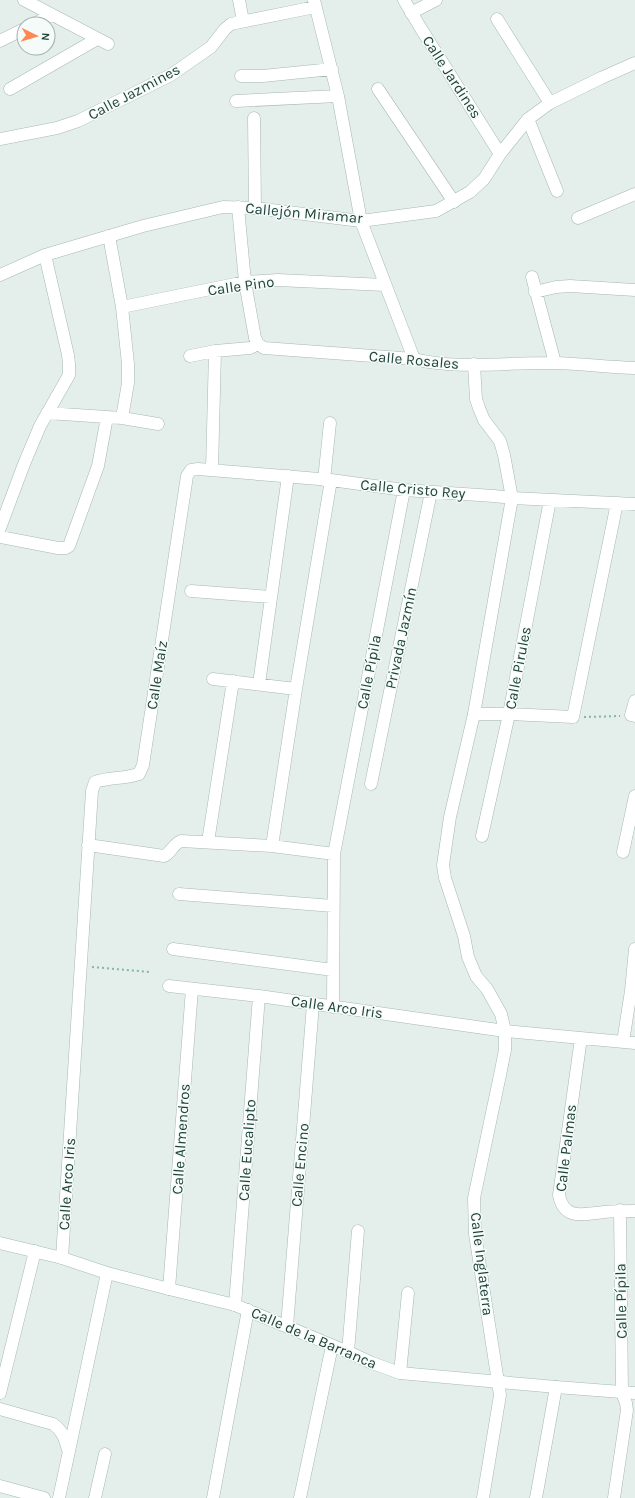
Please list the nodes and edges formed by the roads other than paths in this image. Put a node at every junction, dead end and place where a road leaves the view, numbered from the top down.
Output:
1 (24, 0) edge
2 (239, 0) edge
3 (404, 0) edge
4 (436, 0) edge
5 (314, 4) edge
6 (411, 13) junction
7 (51, 15) joint
8 (497, 18) dead end
9 (243, 21) junction
10 (16, 33) edge
11 (0, 42) edge
12 (635, 63) edge
13 (332, 69) junction
14 (241, 76) dead end
15 (10, 89) dead end
16 (378, 89) dead end
17 (338, 96) junction
18 (236, 101) dead end
19 (550, 103) junction
20 (254, 118) dead end
21 (528, 119) junction
22 (0, 139) edge
23 (500, 154) junction
24 (557, 191) dead end
25 (635, 194) edge
26 (454, 202) junction
27 (238, 207) junction
28 (255, 208) junction
29 (578, 218) dead end
30 (361, 221) junction
31 (109, 236) junction
32 (45, 255) junction
33 (0, 274) edge
34 (532, 277) dead end
35 (245, 282) junction
36 (385, 286) junction
37 (635, 290) edge
38 (535, 292) junction
39 (122, 307) junction
40 (258, 344) junction
41 (215, 351) junction
42 (190, 356) dead end
43 (414, 359) junction
44 (555, 363) junction
45 (474, 364) junction
46 (635, 368) edge
47 (47, 413) junction
48 (107, 417) junction
49 (122, 418) junction
50 (330, 423) dead end
51 (158, 424) dead end
52 (191, 470) joint
53 (212, 470) junction
54 (288, 476) junction
55 (328, 480) junction
56 (404, 490) junction
57 (431, 492) junction
58 (512, 498) junction
59 (550, 500) junction
60 (617, 503) junction
61 (635, 504) edge
62 (0, 528) edge
63 (0, 537) edge
64 (191, 591) dead end
65 (271, 597) junction
66 (213, 679) dead end
67 (233, 681) junction
68 (258, 684) junction
69 (296, 689) junction
70 (635, 700) edge
71 (474, 714) junction
72 (509, 714) junction
73 (633, 716) edge
74 (371, 784) dead end
75 (635, 796) edge
76 (482, 836) dead end
77 (208, 842) junction
78 (88, 845) junction
79 (272, 846) junction
80 (623, 852) dead end
81 (334, 854) junction
82 (179, 894) dead end
83 (333, 906) junction
84 (173, 949) dead end
85 (635, 949) edge
86 (333, 970) junction
87 (169, 986) dead end
88 (192, 989) junction
89 (259, 996) junction
90 (314, 1004) junction
91 (332, 1007) junction
92 (505, 1032) junction
93 (581, 1038) junction
94 (629, 1043) edge
95 (620, 1210) junction
96 (635, 1211) edge
97 (358, 1231) dead end
98 (0, 1243) edge
99 (34, 1251) junction
100 (62, 1258) junction
101 (108, 1273) junction
102 (169, 1290) junction
103 (408, 1293) dead end
104 (235, 1305) junction
105 (248, 1310) junction
106 (287, 1326) junction
107 (332, 1346) junction
108 (348, 1352) junction
109 (400, 1373) junction
110 (498, 1381) junction
111 (556, 1387) junction
112 (622, 1392) junction
113 (0, 1393) edge
114 (635, 1393) edge
115 (0, 1409) edge
116 (69, 1453) junction
117 (104, 1454) dead end
118 (0, 1486) edge
119 (44, 1498) edge
120 (59, 1498) edge
121 (95, 1498) edge
122 (213, 1498) edge
123 (300, 1498) edge
124 (483, 1498) edge
125 (536, 1498) edge
126 (614, 1498) edge

1 - 7 street
2 - 9 street
3 - 6 street, Calle Jardines
4 - 6 street
5 - 9 street, Calle Jazmines
5 - 13 street, Calle Jazmines
6 - 23 street, Calle Jardines
7 - 15 street
8 - 19 street
9 - 22 street, Calle Jazmines
10 - 11 street
12 - 19 street, Callejón Miramar
13 - 14 street
13 - 17 street, Calle Jazmines
16 - 26 street
17 - 18 street
17 - 30 street, Calle Jazmines
19 - 21 street, Callejón Miramar
20 - 28 street
21 - 23 street, Callejón Miramar
21 - 24 street
23 - 26 street, Callejón Miramar
25 - 29 street
26 - 30 street, Callejón Miramar
27 - 28 street, Callejón Miramar
27 - 31 street, Callejón Miramar
27 - 35 street
28 - 30 street, Callejón Miramar
30 - 36 street, Calle Jazmines
31 - 32 street, Callejón Miramar
31 - 39 street
32 - 33 street, Callejón Miramar
32 - 47 street
34 - 38 street
35 - 36 street, Calle Pino
35 - 39 street, Calle Pino
35 - 40 street
36 - 43 street, Calle Jazmines
37 - 38 street
38 - 44 street
39 - 49 street
40 - 41 street
40 - 43 street, Calle Rosales
41 - 42 street
41 - 53 street
43 - 45 street, Calle Rosales
44 - 45 street, Calle Rosales
44 - 46 street, Calle Rosales
45 - 58 street
47 - 48 street
47 - 62 street
48 - 49 street
48 - 63 street
49 - 51 street
50 - 55 street
52 - 53 street, Calle Cristo Rey
52 - 78 street, Calle Maíz
53 - 54 street, Calle Cristo Rey
54 - 55 street, Calle Cristo Rey
54 - 65 street
55 - 56 street, Calle Cristo Rey
55 - 69 street
56 - 57 street, Calle Cristo Rey
56 - 81 street, Calle Pípila
57 - 58 street, Calle Cristo Rey
57 - 74 street, Privada Jazmín
58 - 59 street, Calle Cristo Rey
58 - 71 street
59 - 60 street, Calle Cristo Rey
59 - 72 street, Calle Pirules
60 - 61 street, Calle Cristo Rey
60 - 72 street
64 - 65 street
65 - 68 street
66 - 67 street
67 - 68 street
67 - 77 street
68 - 69 street
69 - 79 street
70 - 73 street
71 - 72 street
71 - 92 street, Calle Inglaterra
72 - 76 street, Calle Pirules
75 - 80 street
77 - 78 street
77 - 79 street
78 - 100 street, Calle Arco Iris
79 - 81 street
81 - 83 street, Calle Pípila
82 - 83 street
83 - 86 street, Calle Pípila
84 - 86 street
85 - 94 street
86 - 91 street, Calle Pípila
87 - 88 street, Calle Arco Iris
88 - 89 street, Calle Arco Iris
88 - 102 street, Calle Almendros
89 - 90 street, Calle Arco Iris
89 - 104 street, Calle Eucalipto
90 - 91 street, Calle Arco Iris
90 - 106 street, Calle Encino
91 - 92 street, Calle Arco Iris
92 - 93 street, Calle Arco Iris
92 - 110 street, Calle Inglaterra
93 - 94 street, Calle Arco Iris
93 - 95 street, Calle Palmas
95 - 96 street, Calle Palmas
95 - 112 street, Calle Pípila
97 - 108 street
98 - 99 street, Calle de la Barranca
99 - 100 street, Calle de la Barranca
99 - 113 street
100 - 101 street, Calle de la Barranca
101 - 102 street, Calle de la Barranca
101 - 116 street
102 - 104 street, Calle de la Barranca
103 - 109 street
104 - 105 street, Calle de la Barranca
105 - 106 street, Calle de la Barranca
105 - 122 street
106 - 107 street, Calle de la Barranca
107 - 108 street, Calle de la Barranca
107 - 123 street
108 - 109 street, Calle de la Barranca
109 - 110 street, Calle de la Barranca
110 - 111 street, Calle de la Barranca
110 - 124 street, Calle Inglaterra
111 - 112 street, Calle de la Barranca
111 - 125 street
112 - 114 street, Calle de la Barranca
112 - 126 street, Calle Pípila
115 - 116 street
116 - 120 street
117 - 121 street
118 - 119 street

